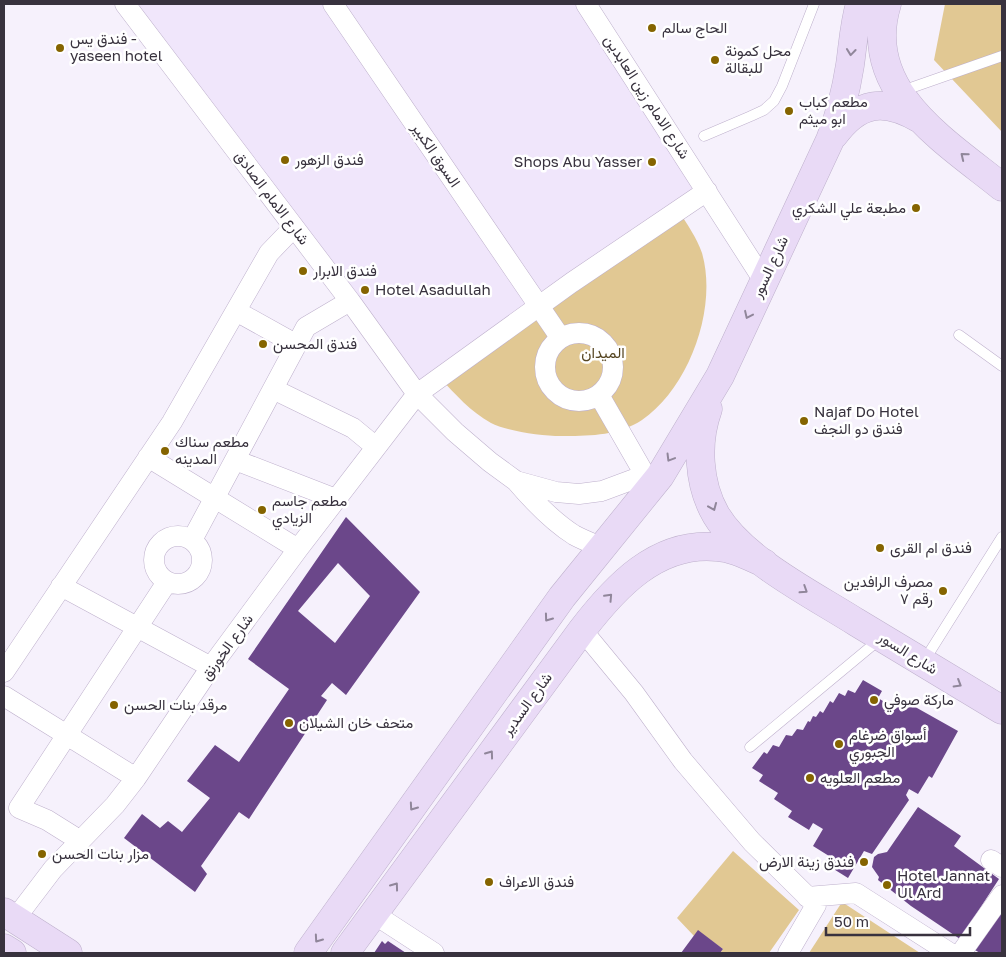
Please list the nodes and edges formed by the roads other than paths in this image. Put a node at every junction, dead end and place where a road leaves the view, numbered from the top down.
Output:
1 (125, 4) edge
2 (333, 4) edge
3 (586, 4) edge
4 (814, 4) edge
5 (860, 4) edge
6 (885, 13) edge
7 (1002, 56) edge
8 (898, 93) junction
9 (923, 121) junction
10 (704, 136) dead end
11 (830, 140) junction
12 (1002, 187) edge
13 (707, 190) junction
14 (294, 227) junction
15 (764, 281) junction
16 (350, 301) junction
17 (539, 306) junction
18 (236, 311) junction
19 (959, 335) dead end
20 (560, 338) junction
21 (296, 345) junction
22 (1002, 366) edge
23 (720, 376) junction
24 (273, 389) junction
25 (417, 394) junction
26 (599, 395) junction
27 (376, 447) junction
28 (148, 457) junction
29 (235, 460) junction
30 (516, 481) junction
31 (215, 498) junction
32 (336, 499) junction
33 (1002, 537) edge
34 (192, 540) junction
35 (603, 548) junction
36 (298, 549) junction
37 (764, 563) junction
38 (167, 582) junction
39 (61, 586) junction
40 (136, 628) junction
41 (582, 630) junction
42 (882, 637) junction
43 (923, 663) junction
44 (212, 667) junction
45 (4, 672) edge
46 (4, 696) edge
47 (1002, 710) edge
48 (67, 735) junction
49 (750, 746) dead end
50 (136, 778) junction
51 (433, 779) junction
52 (459, 797) junction
53 (79, 840) junction
54 (1002, 895) edge
55 (807, 897) junction
56 (374, 914) junction
57 (10, 916) edge
58 (4, 948) edge
59 (12, 953) edge
60 (68, 953) edge
61 (308, 953) edge
62 (345, 953) edge
63 (434, 953) edge
64 (788, 953) edge
65 (950, 953) edge
66 (961, 953) edge

1 - 14 street, شارع الامام الصادق
2 - 17 street, السوق الكبير
3 - 13 street, شارع الامام زين العابدين
4 - 10 lane
5 -> 11 main road, شارع السور
6 - 8 main road
7 - 8 lane
8 - 9 main road
9 - 11 main road
12 -> 9 main road
11 - 15 main road, شارع السور
13 - 15 street, شارع الامام زين العابدين
13 - 17 street, شارع الخورنق
14 - 16 street, شارع الامام الصادق
14 - 18 street
15 -> 23 main road, شارع السور
16 - 21 street
16 - 25 street, شارع الامام الصادق
17 - 20 street, السوق الكبير
17 - 25 street, شارع الخورنق
18 - 21 street
18 - 28 street
19 - 22 lane
20 - 26 street
20 - 26 street
21 - 24 street
23 -> 35 main road, شارع السور
23 -> 37 main road
24 - 27 street
24 - 29 street
25 - 27 street, شارع الخورنق
25 - 30 street, شارع الامام الصادق
26 - 30 street
27 - 32 street, شارع الخورنق
28 - 31 street
28 - 39 street
29 - 31 street
29 - 32 street
30 - 35 street
31 - 34 street
31 - 36 street
32 - 36 street, شارع الخورنق
33 - 43 lane
34 - 38 street
34 - 38 street
35 -> 51 main road
36 - 44 street, شارع الخورنق
41 -> 37 main road, شارع السدير
37 -> 42 main road, شارع السور
38 - 40 street
39 - 40 street
39 - 45 street
40 - 44 street
40 - 48 street
52 -> 41 main road, شارع السدير
41 - 55 street
42 - 43 main road, شارع السور
42 - 49 lane
43 -> 47 main road, شارع السور
44 - 50 street, شارع الخورنق
46 - 48 street
48 - 50 street
48 - 53 street
50 - 53 street, شارع الخورنق
51 - 52 main road
51 -> 61 main road
56 -> 52 main road, شارع السدير
53 - 57 street, شارع الخورنق
54 - 66 street
55 - 64 street
55 - 65 street
56 - 62 main road, شارع السدير
56 - 63 street
57 - 60 main road
58 - 59 main road

